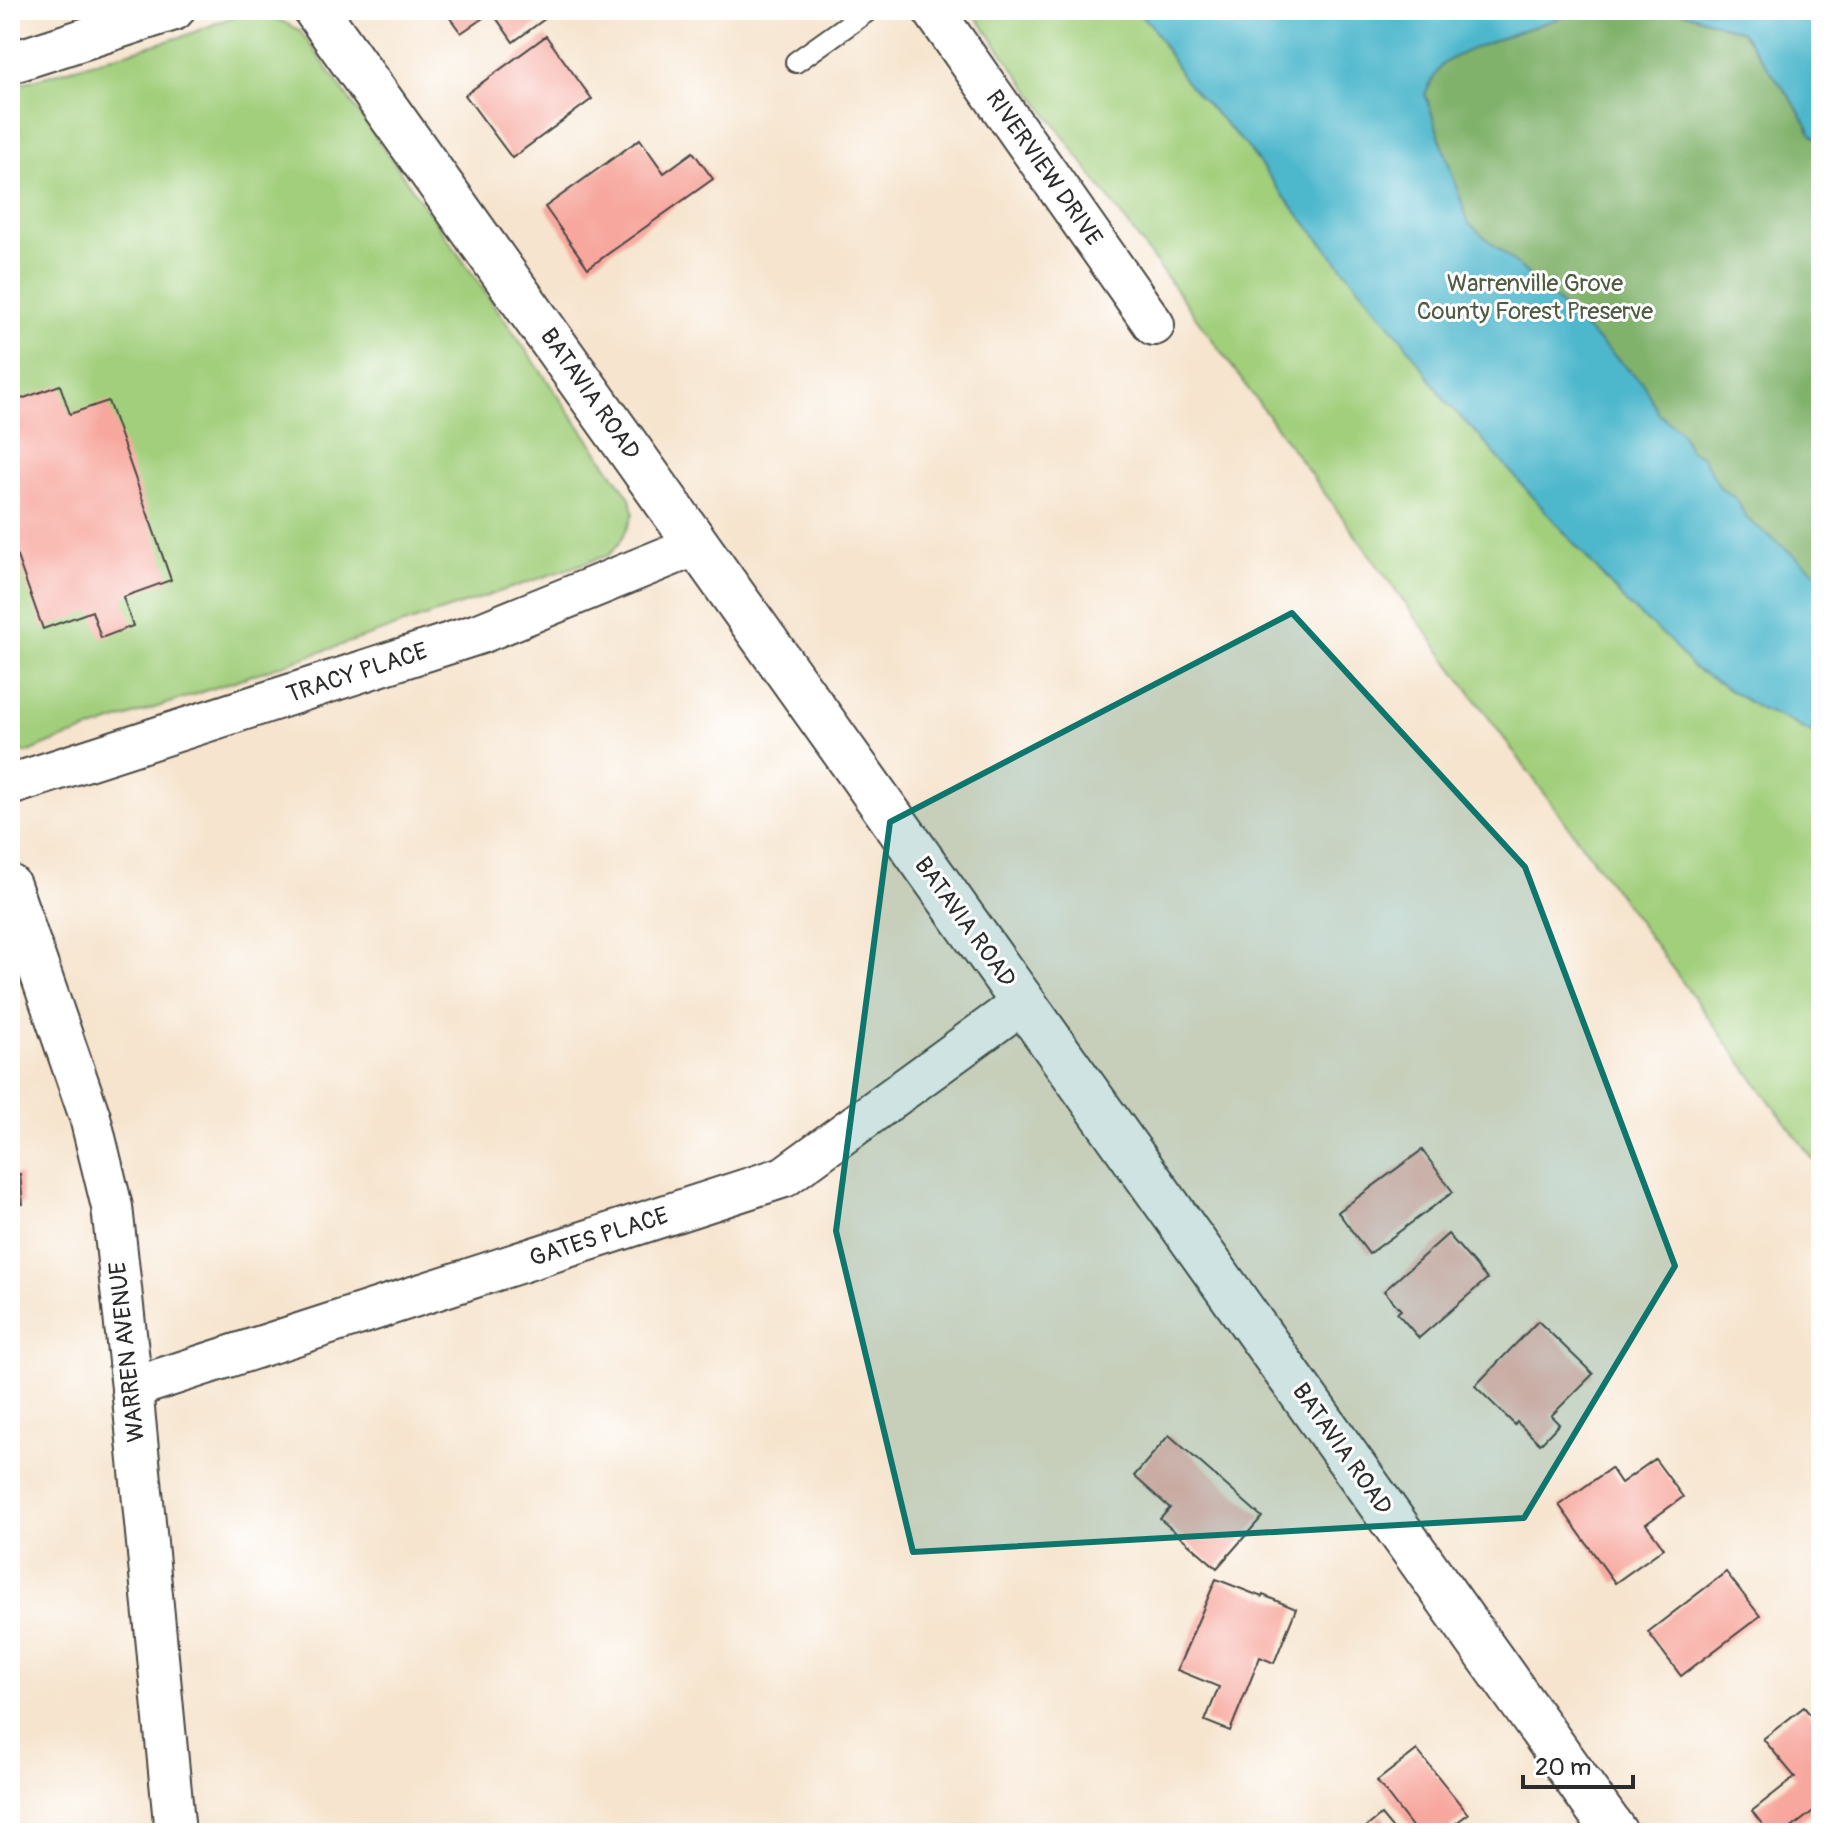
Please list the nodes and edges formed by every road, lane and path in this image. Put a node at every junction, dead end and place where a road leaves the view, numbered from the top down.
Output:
1 (174, 10) edge
2 (316, 10) edge
3 (869, 10) edge
4 (933, 10) edge
5 (796, 62) dead end
6 (10, 63) edge
7 (1154, 325) dead end
8 (697, 545) junction
9 (10, 785) edge
10 (10, 885) edge
11 (1024, 1002) junction
12 (132, 1388) junction
13 (175, 1833) edge
14 (1615, 1833) edge

1 - 6 street
2 - 8 main road, BATAVIA ROAD
3 - 5 lane
4 - 7 street, RIVERVIEW DRIVE
8 - 9 street, TRACY PLACE
8 - 11 main road, BATAVIA ROAD
10 - 12 street, WARREN AVENUE
11 - 12 street, GATES PLACE
11 - 14 main road, BATAVIA ROAD
12 - 13 street, WARREN AVENUE

